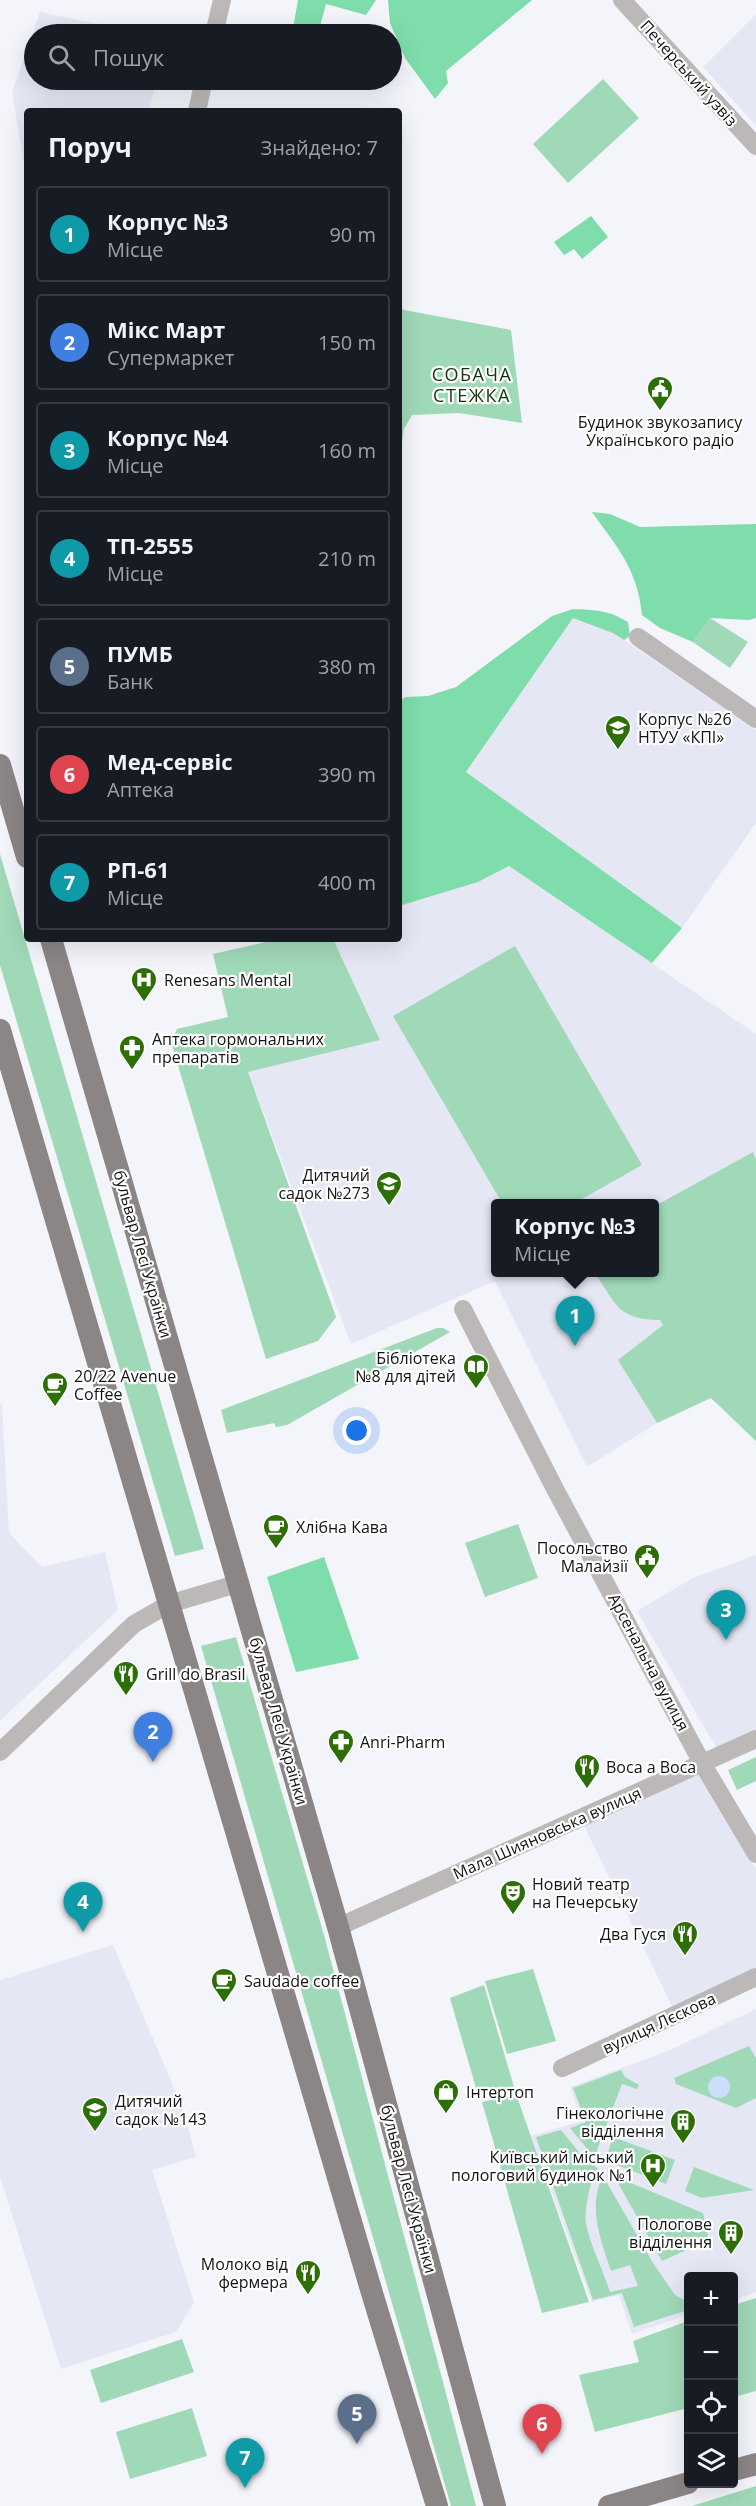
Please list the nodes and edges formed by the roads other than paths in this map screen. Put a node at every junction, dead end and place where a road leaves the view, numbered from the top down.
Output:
1 (222, 0) edge
2 (622, 0) edge
3 (216, 24) edge
4 (201, 90) edge
5 (197, 108) edge
6 (756, 146) edge
7 (638, 636) dead end
8 (756, 719) edge
9 (0, 765) edge
10 (24, 847) edge
11 (52, 942) edge
12 (0, 1029) edge
13 (463, 1309) dead end
14 (240, 1583) junction
15 (169, 1604) junction
16 (756, 1739) edge
17 (0, 1752) edge
18 (702, 1762) junction
19 (756, 1854) edge
20 (338, 1927) junction
21 (756, 1977) edge
22 (562, 2068) dead end
23 (756, 2464) edge
24 (738, 2469) edge
25 (684, 2484) edge
26 (437, 2506) edge
27 (495, 2506) edge
28 (609, 2506) edge

1 - 3 street
2 - 6 street, Печерський узвіз
4 - 5 street
7 - 8 street
9 - 10 main road
11 - 14 main road, бульвар Лесі Українки
12 - 15 main road
13 - 18 street, Арсенальна вулиця
14 - 15 street
14 - 20 main road, бульвар Лесі Українки
15 - 17 street
15 - 26 main road
16 - 18 street, Мала Шияновська вулиця
18 - 19 street, Арсенальна вулиця
18 - 20 street, Мала Шияновська вулиця
20 - 27 main road, бульвар Лесі Українки
21 - 22 street, вулиця Лєскова
23 - 24 main road
25 - 28 main road

